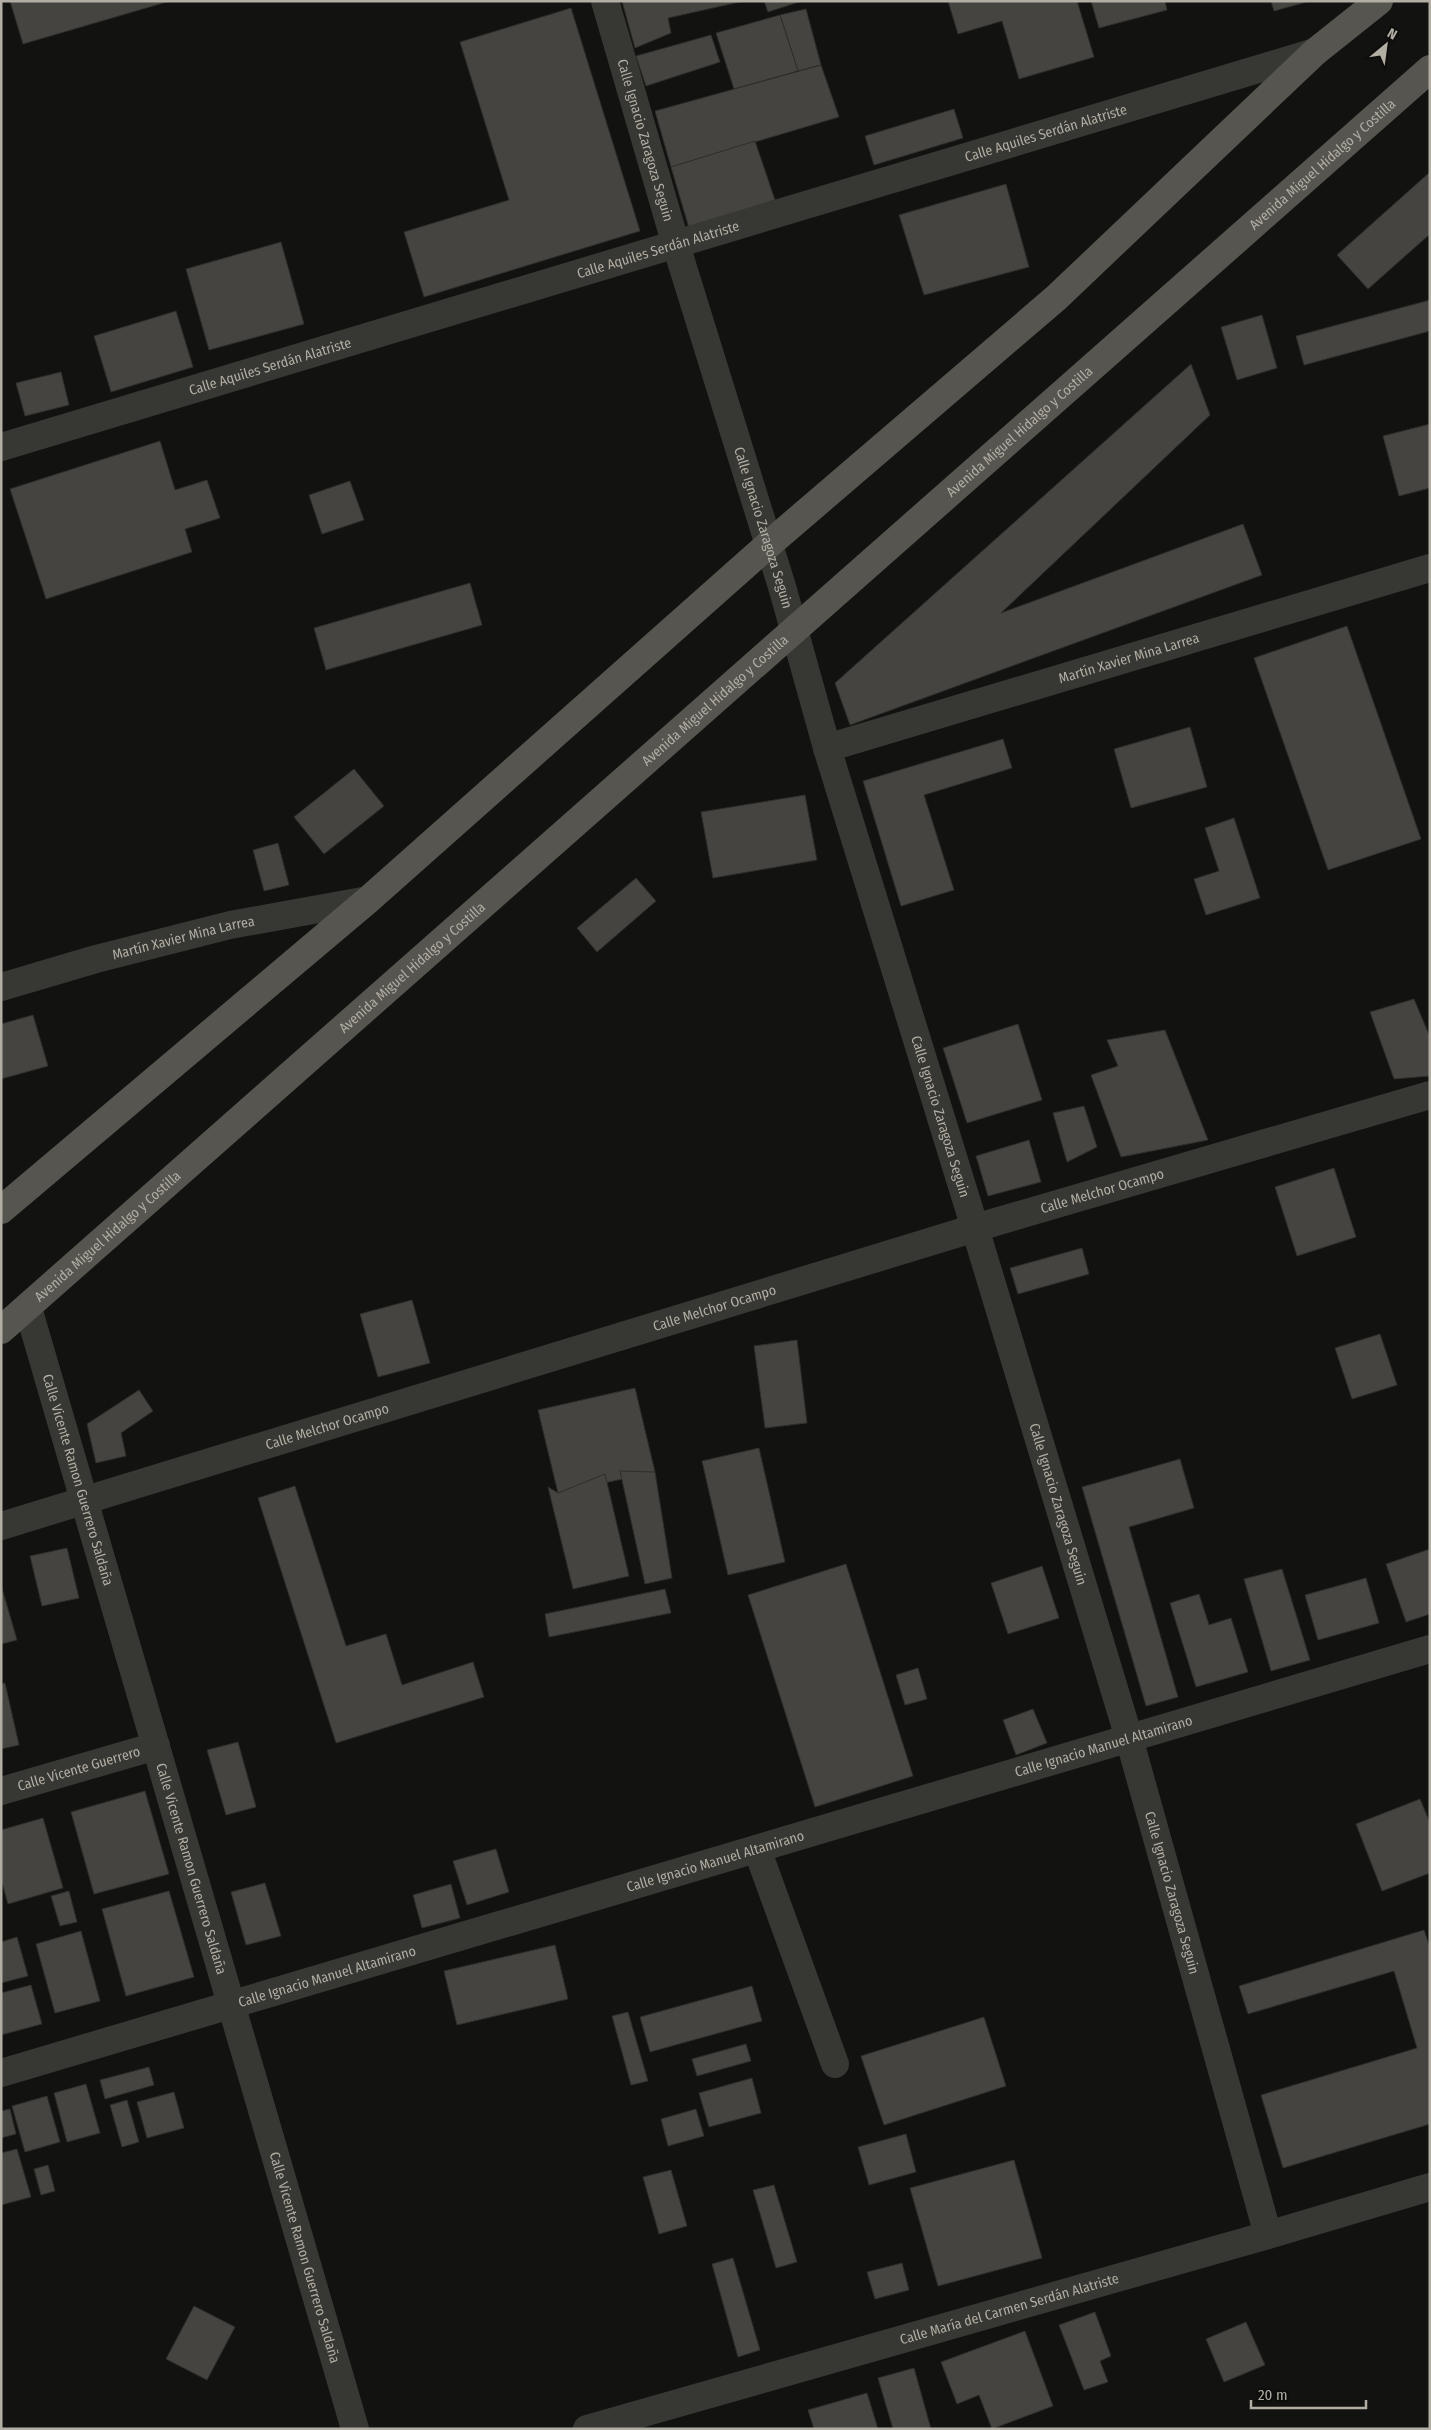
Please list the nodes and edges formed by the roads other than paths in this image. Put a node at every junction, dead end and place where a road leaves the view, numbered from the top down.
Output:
1 (605, 1) edge
2 (1379, 1) edge
3 (1315, 52) junction
4 (1430, 69) edge
5 (676, 245) junction
6 (1, 447) edge
7 (768, 545) junction
8 (1430, 568) edge
9 (793, 630) junction
10 (827, 748) junction
11 (368, 900) junction
12 (1, 987) edge
13 (1430, 1095) edge
14 (1, 1210) edge
15 (975, 1228) junction
16 (28, 1308) junction
17 (1, 1330) edge
18 (85, 1499) junction
19 (1, 1526) edge
20 (1430, 1649) edge
21 (1128, 1738) junction
22 (156, 1746) junction
23 (1, 1791) edge
24 (757, 1848) junction
25 (231, 2004) junction
26 (835, 2064) dead end
27 (1, 2073) edge
28 (1430, 2187) edge
29 (1268, 2235) junction
30 (356, 2429) edge
31 (587, 2429) edge

1 - 5 street, Calle Ignacio Zaragoza Seguin
2 - 3 main road
3 - 5 street, Calle Aquiles Serdán Alatriste
3 - 7 main road
4 - 9 main road, Avenida Miguel Hidalgo y Costilla
5 - 6 street, Calle Aquiles Serdán Alatriste
5 - 7 street, Calle Ignacio Zaragoza Seguin
7 - 9 street, Calle Ignacio Zaragoza Seguin
7 - 11 main road
8 - 10 street, Martín Xavier Mina Larrea
9 - 10 street, Calle Ignacio Zaragoza Seguin
9 - 16 main road, Avenida Miguel Hidalgo y Costilla
10 - 15 street, Calle Ignacio Zaragoza Seguin
11 - 12 street, Martín Xavier Mina Larrea
11 - 14 main road
13 - 15 street, Calle Melchor Ocampo
15 - 18 street, Calle Melchor Ocampo
15 - 21 street, Calle Ignacio Zaragoza Seguin
16 - 17 main road, Avenida Miguel Hidalgo y Costilla
16 - 18 street, Calle Vicente Ramon Guerrero Saldaña
18 - 19 street, Calle Melchor Ocampo
18 - 22 street, Calle Vicente Ramon Guerrero Saldaña
20 - 21 street, Calle Ignacio Manuel Altamirano
21 - 24 street, Calle Ignacio Manuel Altamirano
21 - 29 street, Calle Ignacio Zaragoza Seguin
22 - 23 street, Calle Vicente Guerrero
22 - 25 street, Calle Vicente Ramon Guerrero Saldaña
24 - 25 street, Calle Ignacio Manuel Altamirano
24 - 26 street
25 - 27 street, Calle Ignacio Manuel Altamirano
25 - 30 street, Calle Vicente Ramon Guerrero Saldaña
28 - 29 street, Calle María del Carmen Serdán Alatriste
29 - 31 street, Calle María del Carmen Serdán Alatriste

